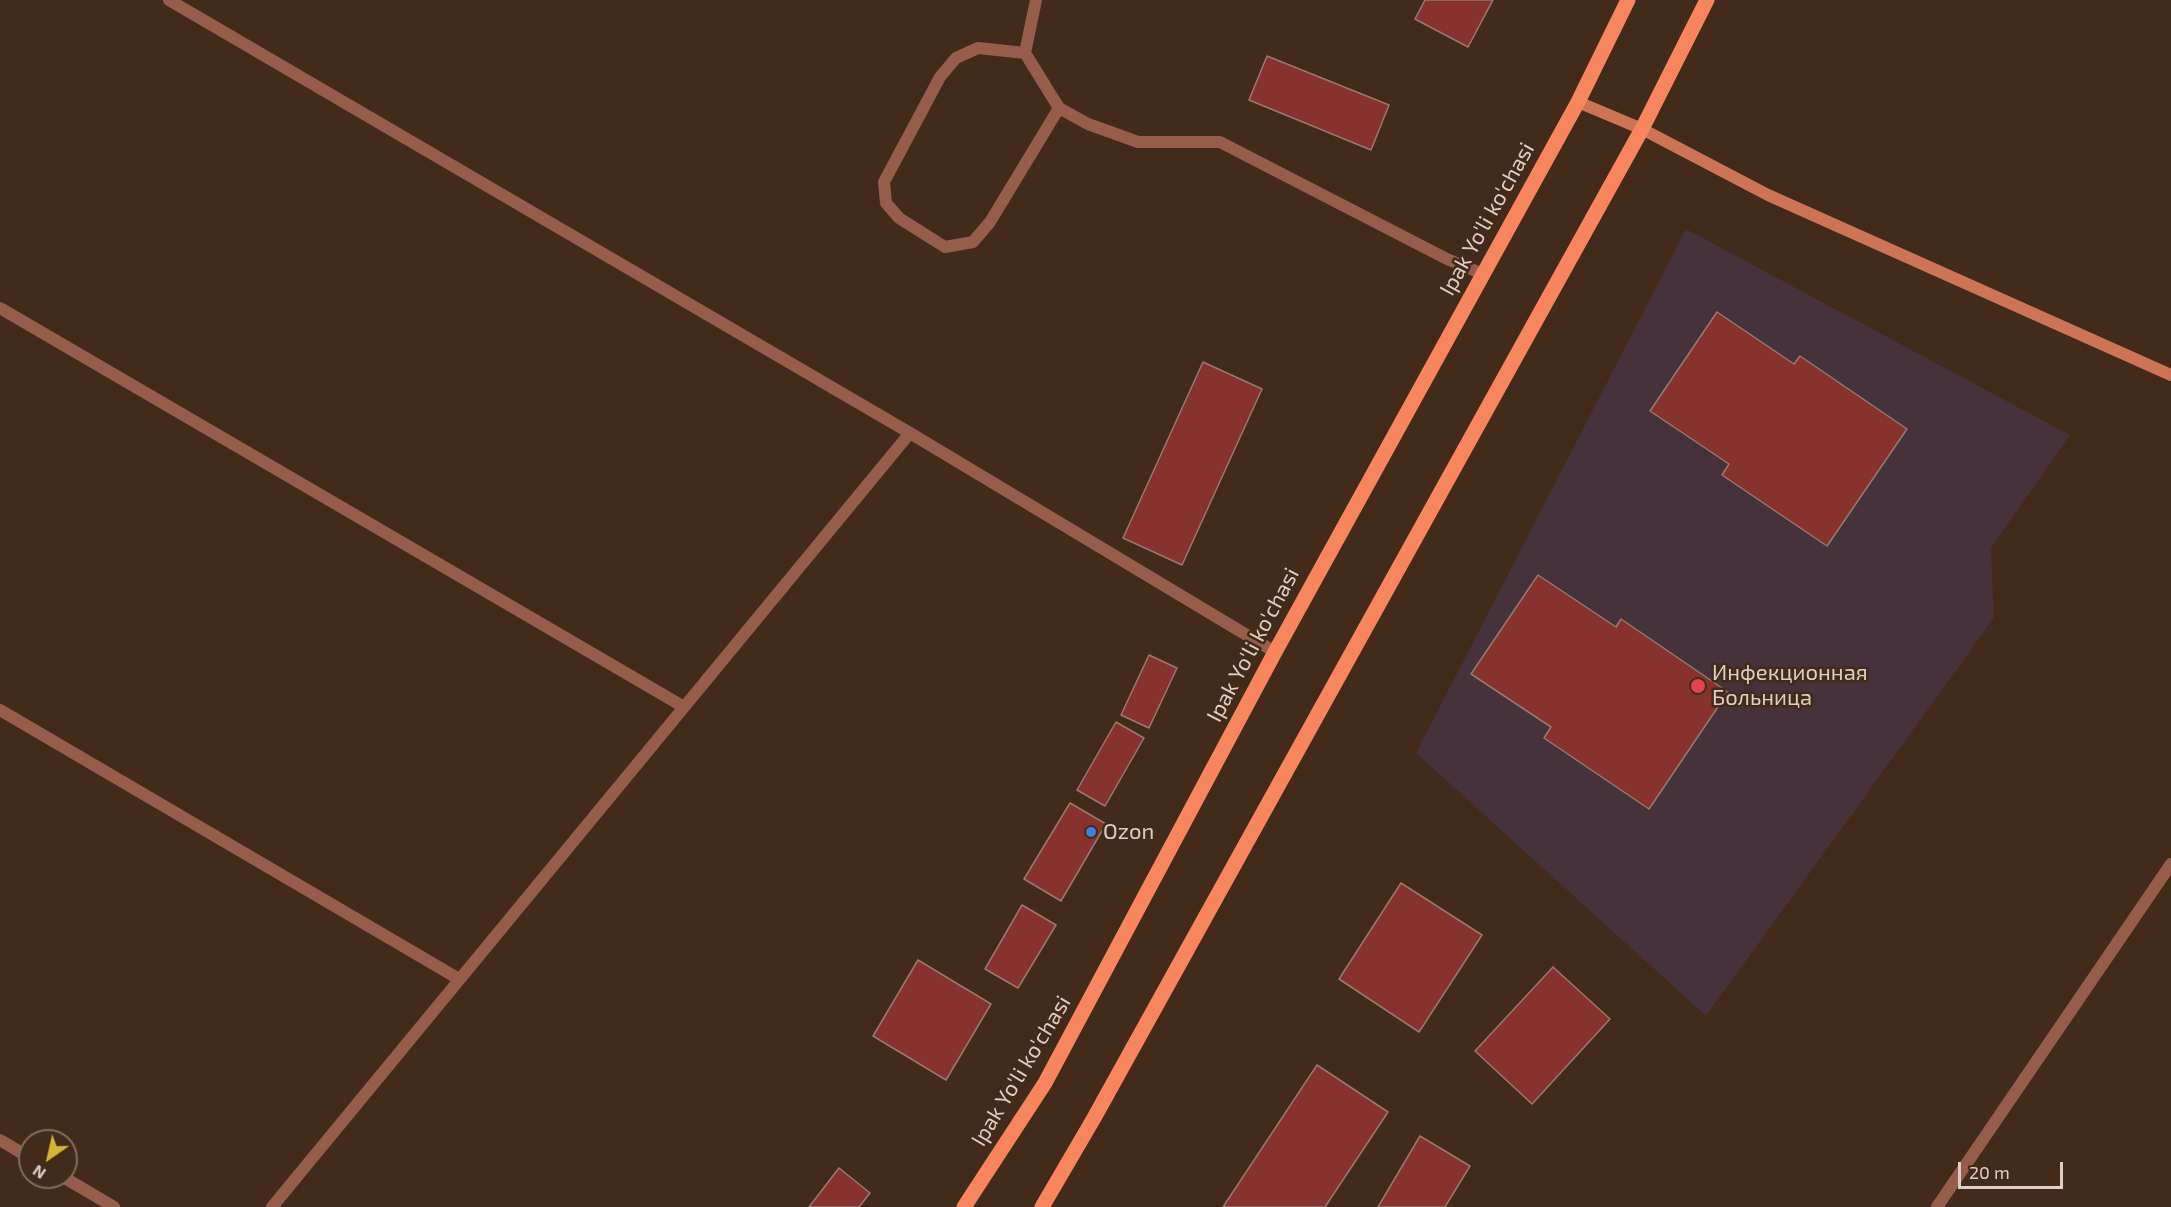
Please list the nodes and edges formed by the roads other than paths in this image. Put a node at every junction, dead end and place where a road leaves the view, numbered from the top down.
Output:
1 (170, 0) edge
2 (1036, 0) edge
3 (1628, 0) edge
4 (1707, 0) edge
5 (1025, 53) junction
6 (1578, 102) junction
7 (1059, 108) junction
8 (1642, 129) junction
9 (1483, 274) junction
10 (0, 308) edge
11 (2171, 375) edge
12 (910, 433) junction
13 (1275, 652) junction
14 (684, 707) junction
15 (0, 710) edge
16 (2171, 864) edge
17 (459, 979) junction
18 (0, 1140) edge
19 (18, 1151) edge
20 (78, 1186) edge
21 (114, 1207) edge
22 (272, 1207) edge
23 (964, 1207) edge
24 (1042, 1207) edge
25 (1936, 1207) edge

1 - 12 street
2 - 5 street
3 - 6 main road
4 - 8 main road
5 - 7 street
5 - 7 street
6 - 8 main road
6 - 9 main road, Ipak Yo'li ko'chasi
7 - 9 street
8 - 11 main road
8 - 24 main road
9 - 13 main road, Ipak Yo'li ko'chasi
10 - 14 street
12 - 13 street
12 - 14 street
13 - 23 main road, Ipak Yo'li ko'chasi
14 - 17 street
15 - 17 street
16 - 25 street
17 - 22 street
18 - 19 street
20 - 21 street

